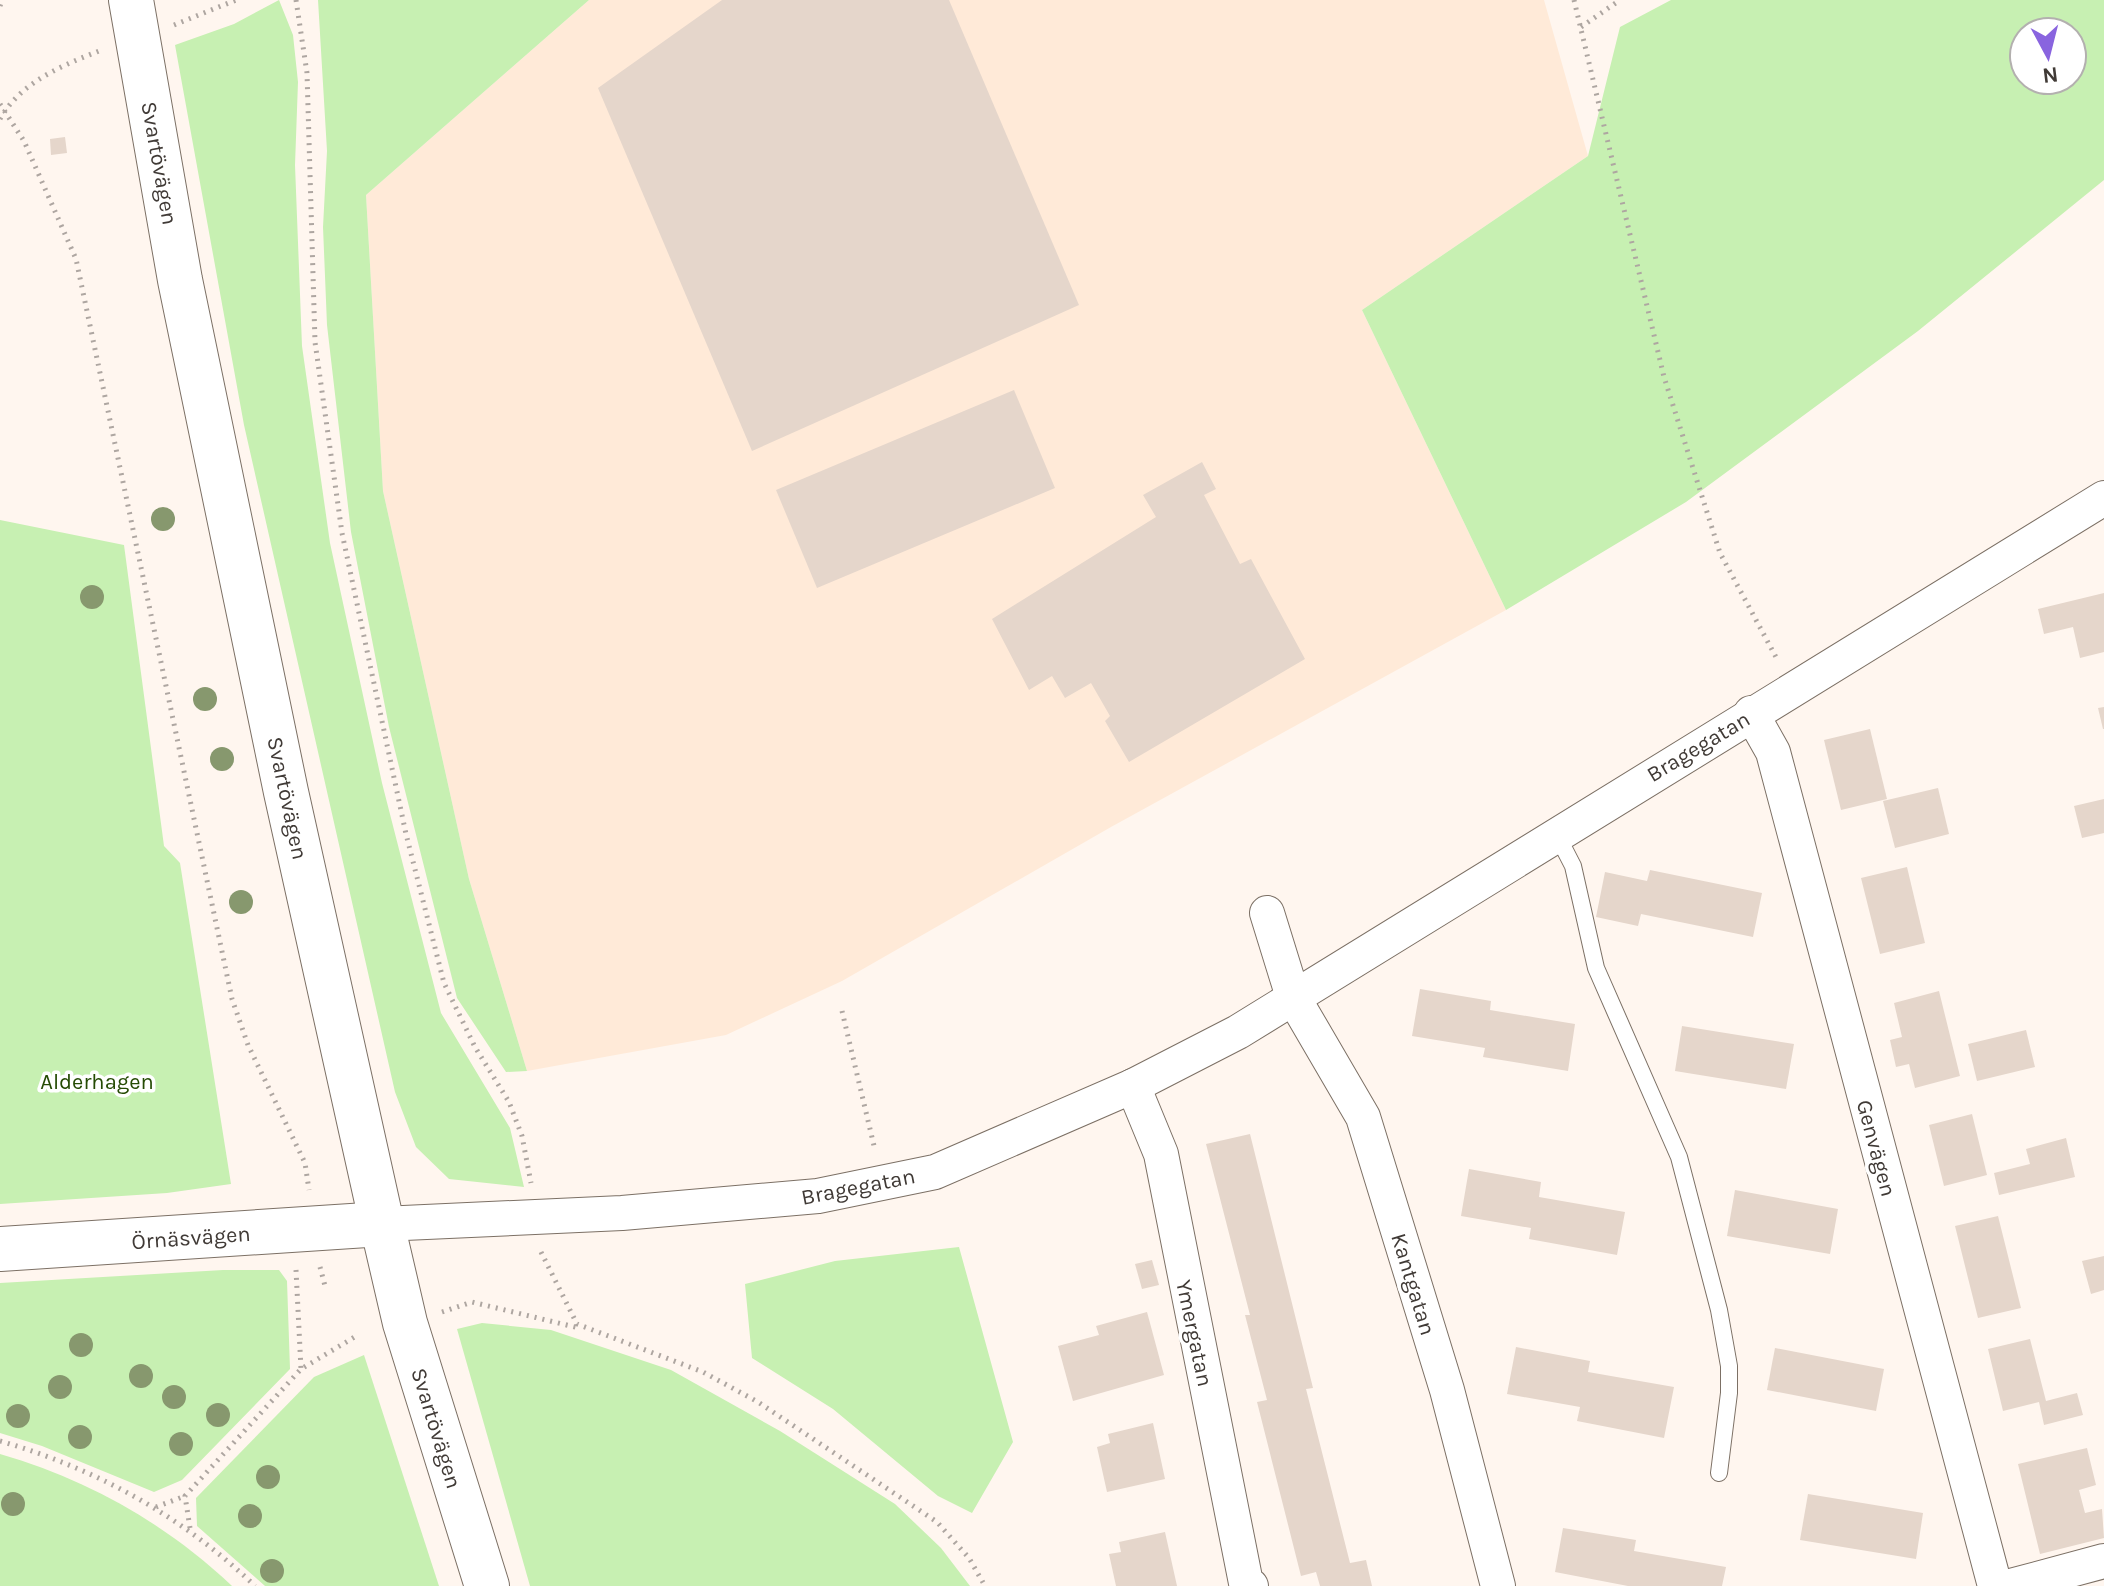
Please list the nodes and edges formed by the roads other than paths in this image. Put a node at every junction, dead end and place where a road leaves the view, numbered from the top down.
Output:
1 (131, 0) edge
2 (2104, 498) edge
3 (1751, 713) junction
4 (1556, 833) junction
5 (1267, 913) dead end
6 (1293, 997) junction
7 (1133, 1086) junction
8 (382, 1224) junction
9 (0, 1249) edge
10 (1719, 1473) dead end
11 (2104, 1561) edge
12 (1247, 1585) edge
13 (487, 1586) edge
14 (1498, 1586) edge
15 (1995, 1586) edge
16 (2011, 1586) edge

1 - 8 main road, Svartövägen
2 - 3 street, Bragegatan
3 - 4 street, Bragegatan
3 - 15 street, Genvägen
4 - 6 street, Bragegatan
4 - 10 lane
5 - 6 street
6 - 7 street, Bragegatan
6 - 14 street, Kantgatan
7 - 8 street, Bragegatan
7 - 12 street, Ymergatan
8 - 9 main road, Örnäsvägen
8 - 13 main road, Svartövägen
11 - 16 street

